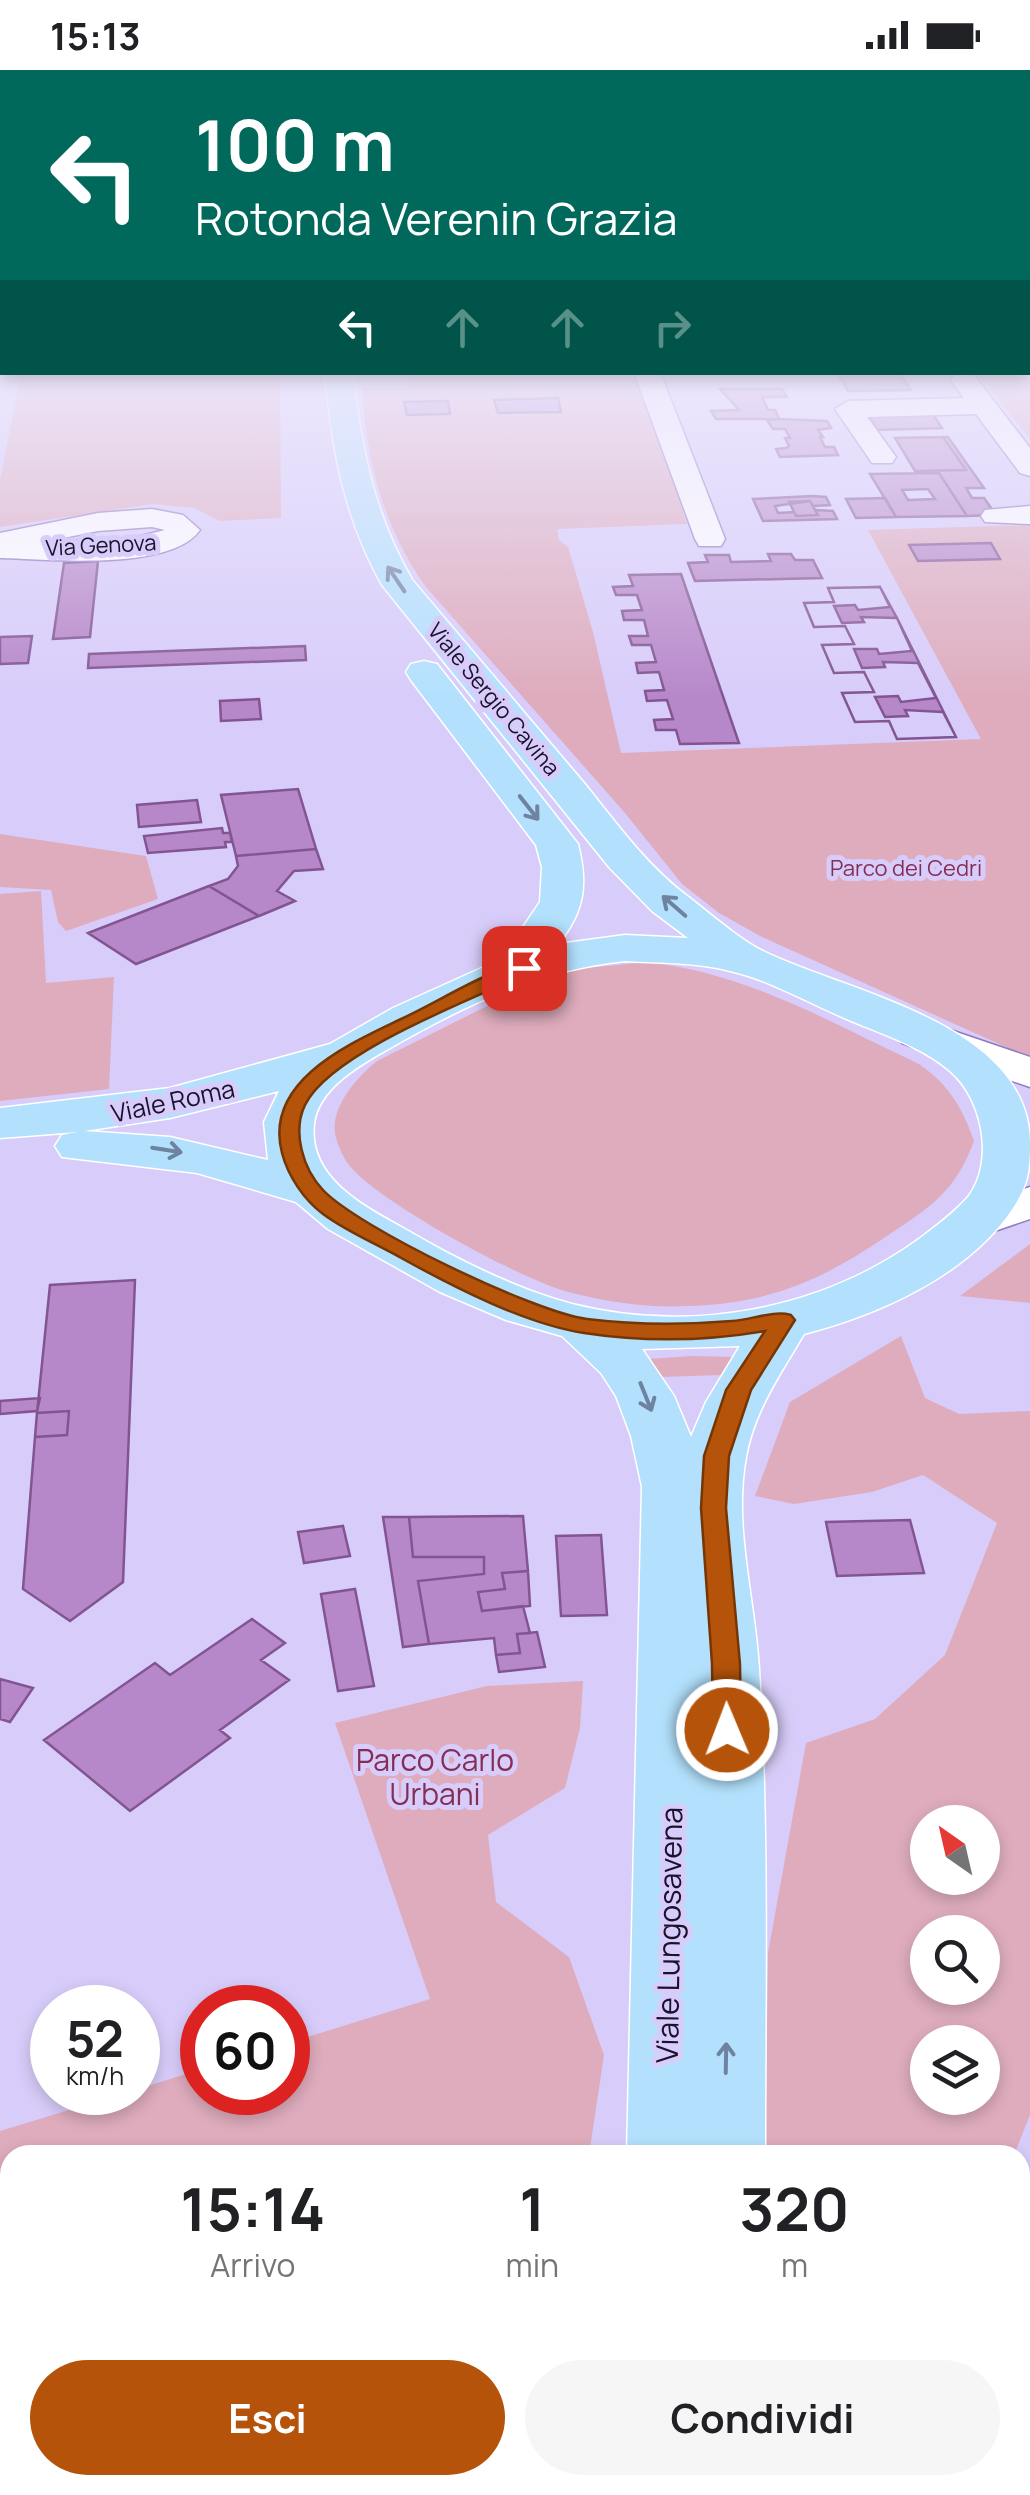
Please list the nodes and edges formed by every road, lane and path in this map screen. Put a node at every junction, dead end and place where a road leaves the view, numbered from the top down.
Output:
1 (351, 469) edge
2 (683, 469) edge
3 (1030, 514) edge
4 (996, 516) dead end
5 (710, 540) dead end
6 (411, 654) dead end
7 (752, 963) junction
8 (502, 975) junction
9 (915, 1032) junction
10 (342, 1055) junction
11 (1030, 1073) edge
12 (0, 1123) edge
13 (0, 1149) edge
14 (311, 1190) junction
15 (1005, 1212) edge
16 (783, 1320) junction
17 (583, 1326) junction
18 (668, 2145) edge
19 (724, 2145) edge

7 -> 1 main road, Viale Sergio Cavina
2 - 5 street
3 - 4 street
6 -> 8 main road, Viale Sergio Cavina
7 - 8 main road
7 - 9 main road
8 - 10 main road
9 - 11 street
9 - 15 main road
10 - 12 main road, Viale Roma
10 - 14 main road
13 -> 14 main road, Viale Roma
14 - 17 main road
15 - 16 main road
16 - 17 main road
19 -> 16 main road
17 -> 18 main road, Viale Lungosavena

